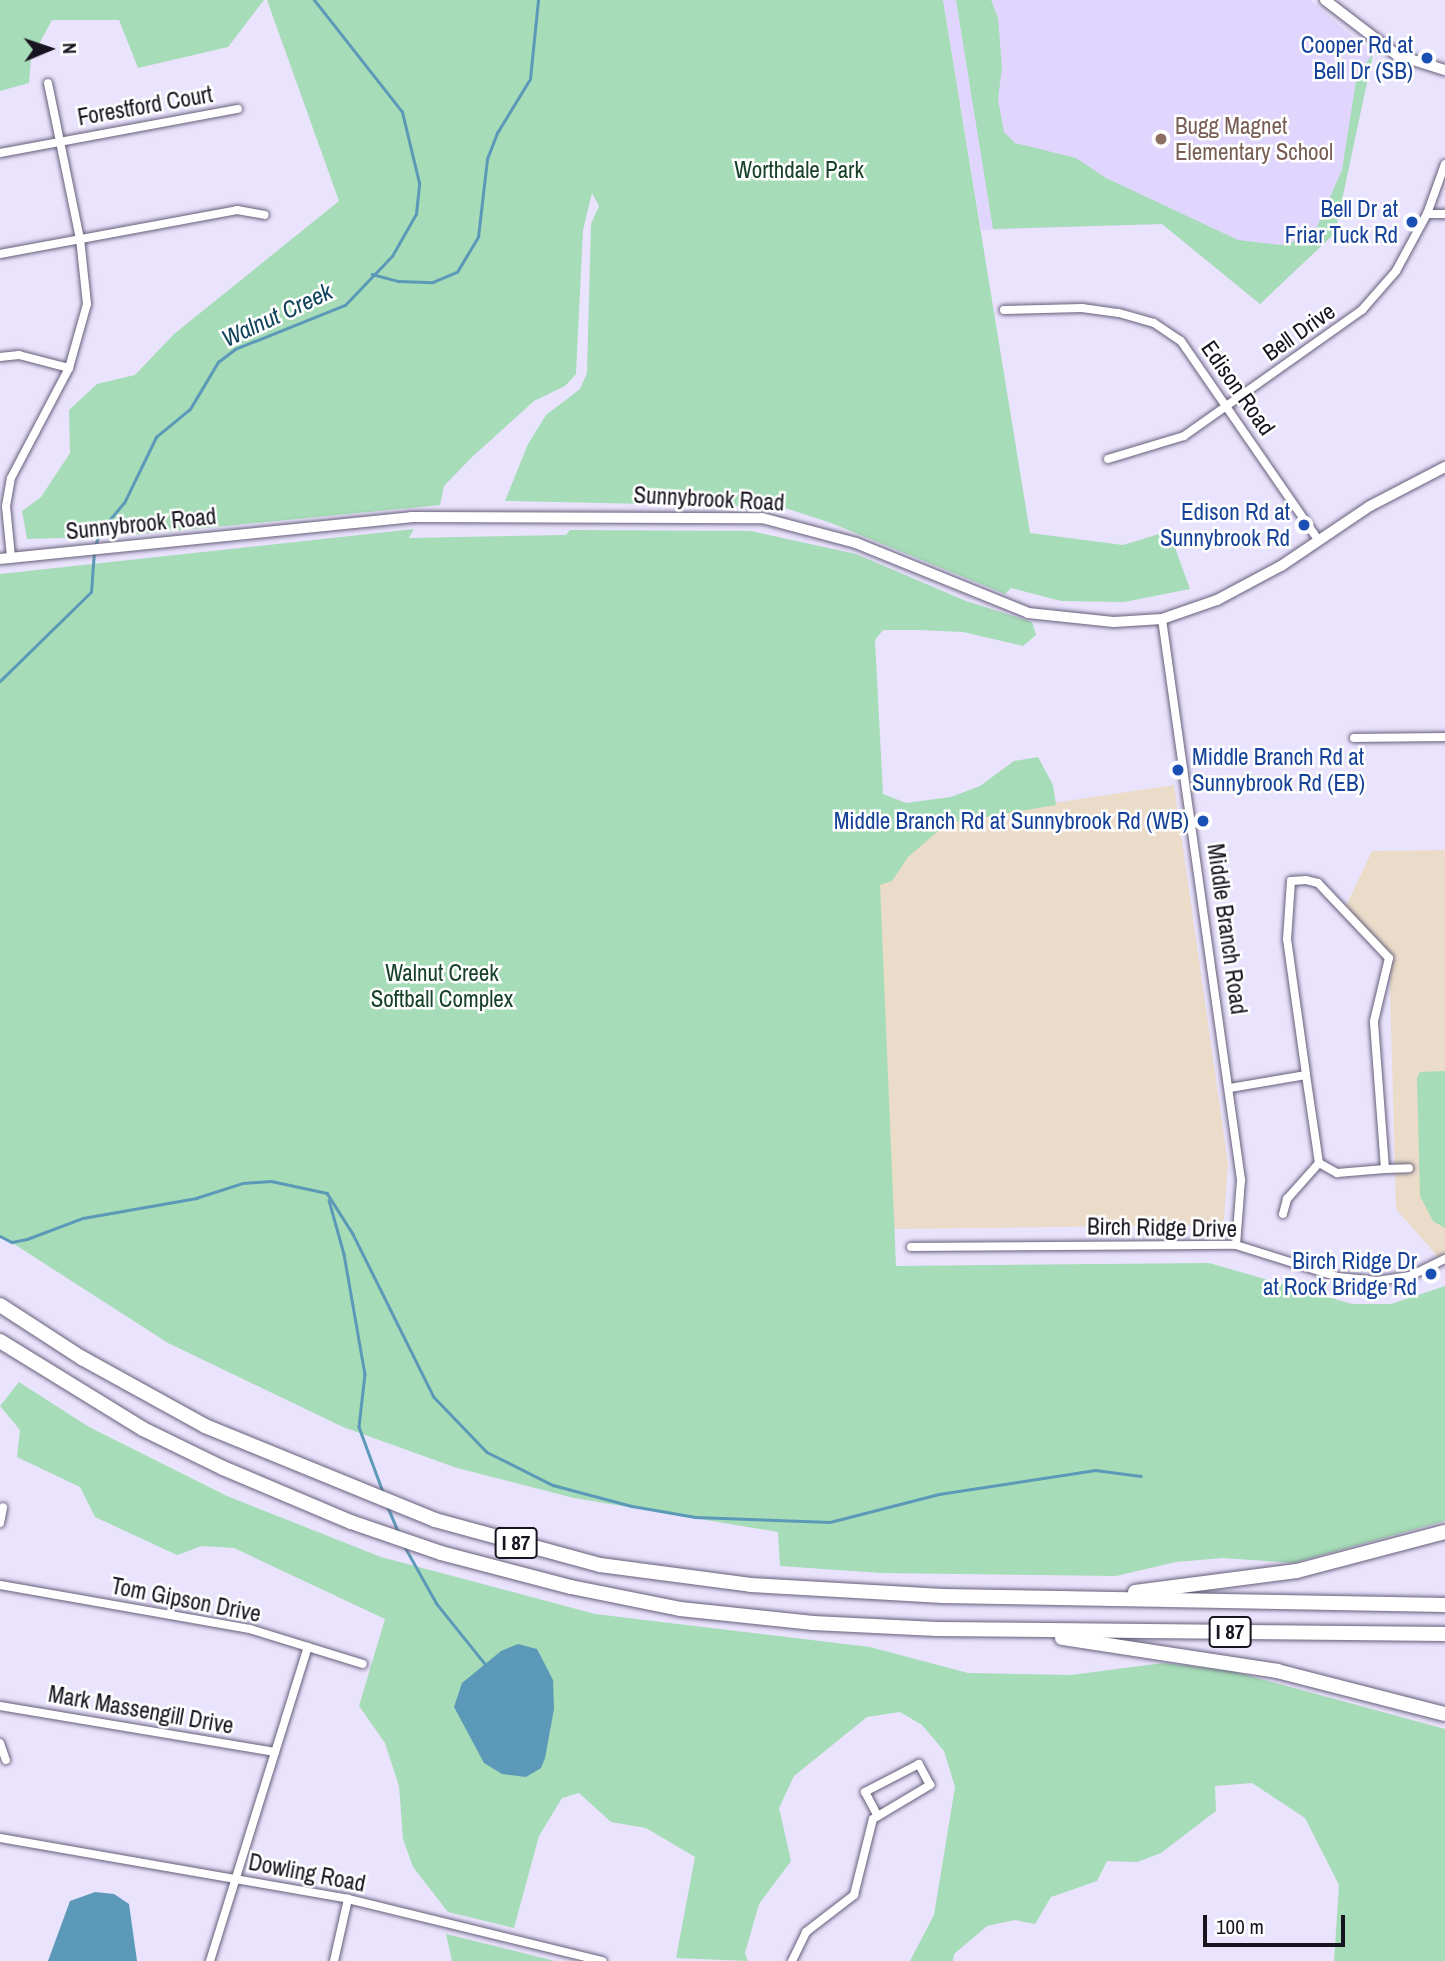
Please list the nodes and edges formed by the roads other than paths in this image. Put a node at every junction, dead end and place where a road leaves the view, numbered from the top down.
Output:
1 (1325, 0) edge
2 (1445, 70) edge
3 (48, 83) dead end
4 (237, 109) dead end
5 (60, 141) junction
6 (0, 153) edge
7 (1445, 164) edge
8 (1427, 214) junction
9 (1445, 214) edge
10 (265, 215) dead end
11 (80, 239) junction
12 (0, 254) edge
13 (1004, 310) dead end
14 (0, 357) edge
15 (69, 368) junction
16 (1229, 405) junction
17 (1108, 459) dead end
18 (1445, 467) edge
19 (1319, 541) junction
20 (5, 558) edge
21 (1162, 619) junction
22 (1445, 737) edge
23 (1354, 738) dead end
24 (1306, 1075) junction
25 (1230, 1088) junction
26 (1319, 1163) junction
27 (1409, 1168) dead end
28 (1385, 1169) junction
29 (1283, 1214) dead end
30 (1236, 1245) junction
31 (911, 1247) dead end
32 (1445, 1259) edge
33 (0, 1305) edge
34 (0, 1341) edge
35 (3, 1507) dead end
36 (0, 1523) edge
37 (1445, 1532) edge
38 (0, 1585) edge
39 (1083, 1599) junction
40 (1445, 1605) edge
41 (1016, 1630) junction
42 (1445, 1634) edge
43 (309, 1647) junction
44 (363, 1664) dead end
45 (0, 1706) edge
46 (1445, 1714) edge
47 (0, 1743) edge
48 (275, 1752) junction
49 (6, 1760) dead end
50 (878, 1816) junction
51 (0, 1838) edge
52 (236, 1879) junction
53 (348, 1899) junction
54 (210, 1961) edge
55 (334, 1961) edge
56 (603, 1961) edge
57 (792, 1961) edge

1 - 2 main road
3 - 5 street
4 - 5 street, Forestford Court
5 - 6 street, Forestford Court
5 - 11 street
7 - 8 street, Bell Drive
8 - 9 street
8 - 16 street, Bell Drive
10 - 11 street
11 - 12 street
11 - 15 street
13 - 16 street, Edison Road
14 - 15 street
15 - 20 street
16 - 17 street, Bell Drive
16 - 19 street, Edison Road
18 - 19 main road, Sunnybrook Road
19 - 21 main road, Sunnybrook Road
20 - 21 main road, Sunnybrook Road
21 - 25 street, Middle Branch Road
22 - 23 street
24 - 25 street
24 - 26 street
24 - 28 street
25 - 30 street, Middle Branch Road
26 - 28 street
26 - 29 street
27 - 28 street
30 - 31 street, Birch Ridge Drive
30 - 32 street, Birch Ridge Drive
33 - 39 highway, I 87
34 - 41 highway, I 87
35 - 36 street
37 - 39 highway
38 - 43 street, Tom Gipson Drive
39 - 40 highway, I 87
41 - 42 highway, I 87
41 - 46 highway
43 - 44 street, Tom Gipson Drive
43 - 48 street
45 - 48 street, Mark Massengill Drive
47 - 49 street
48 - 52 street
50 - 50 street
50 - 57 street
51 - 52 street, Dowling Road
52 - 53 street, Dowling Road
52 - 54 street
53 - 55 street
53 - 56 street, Dowling Road

